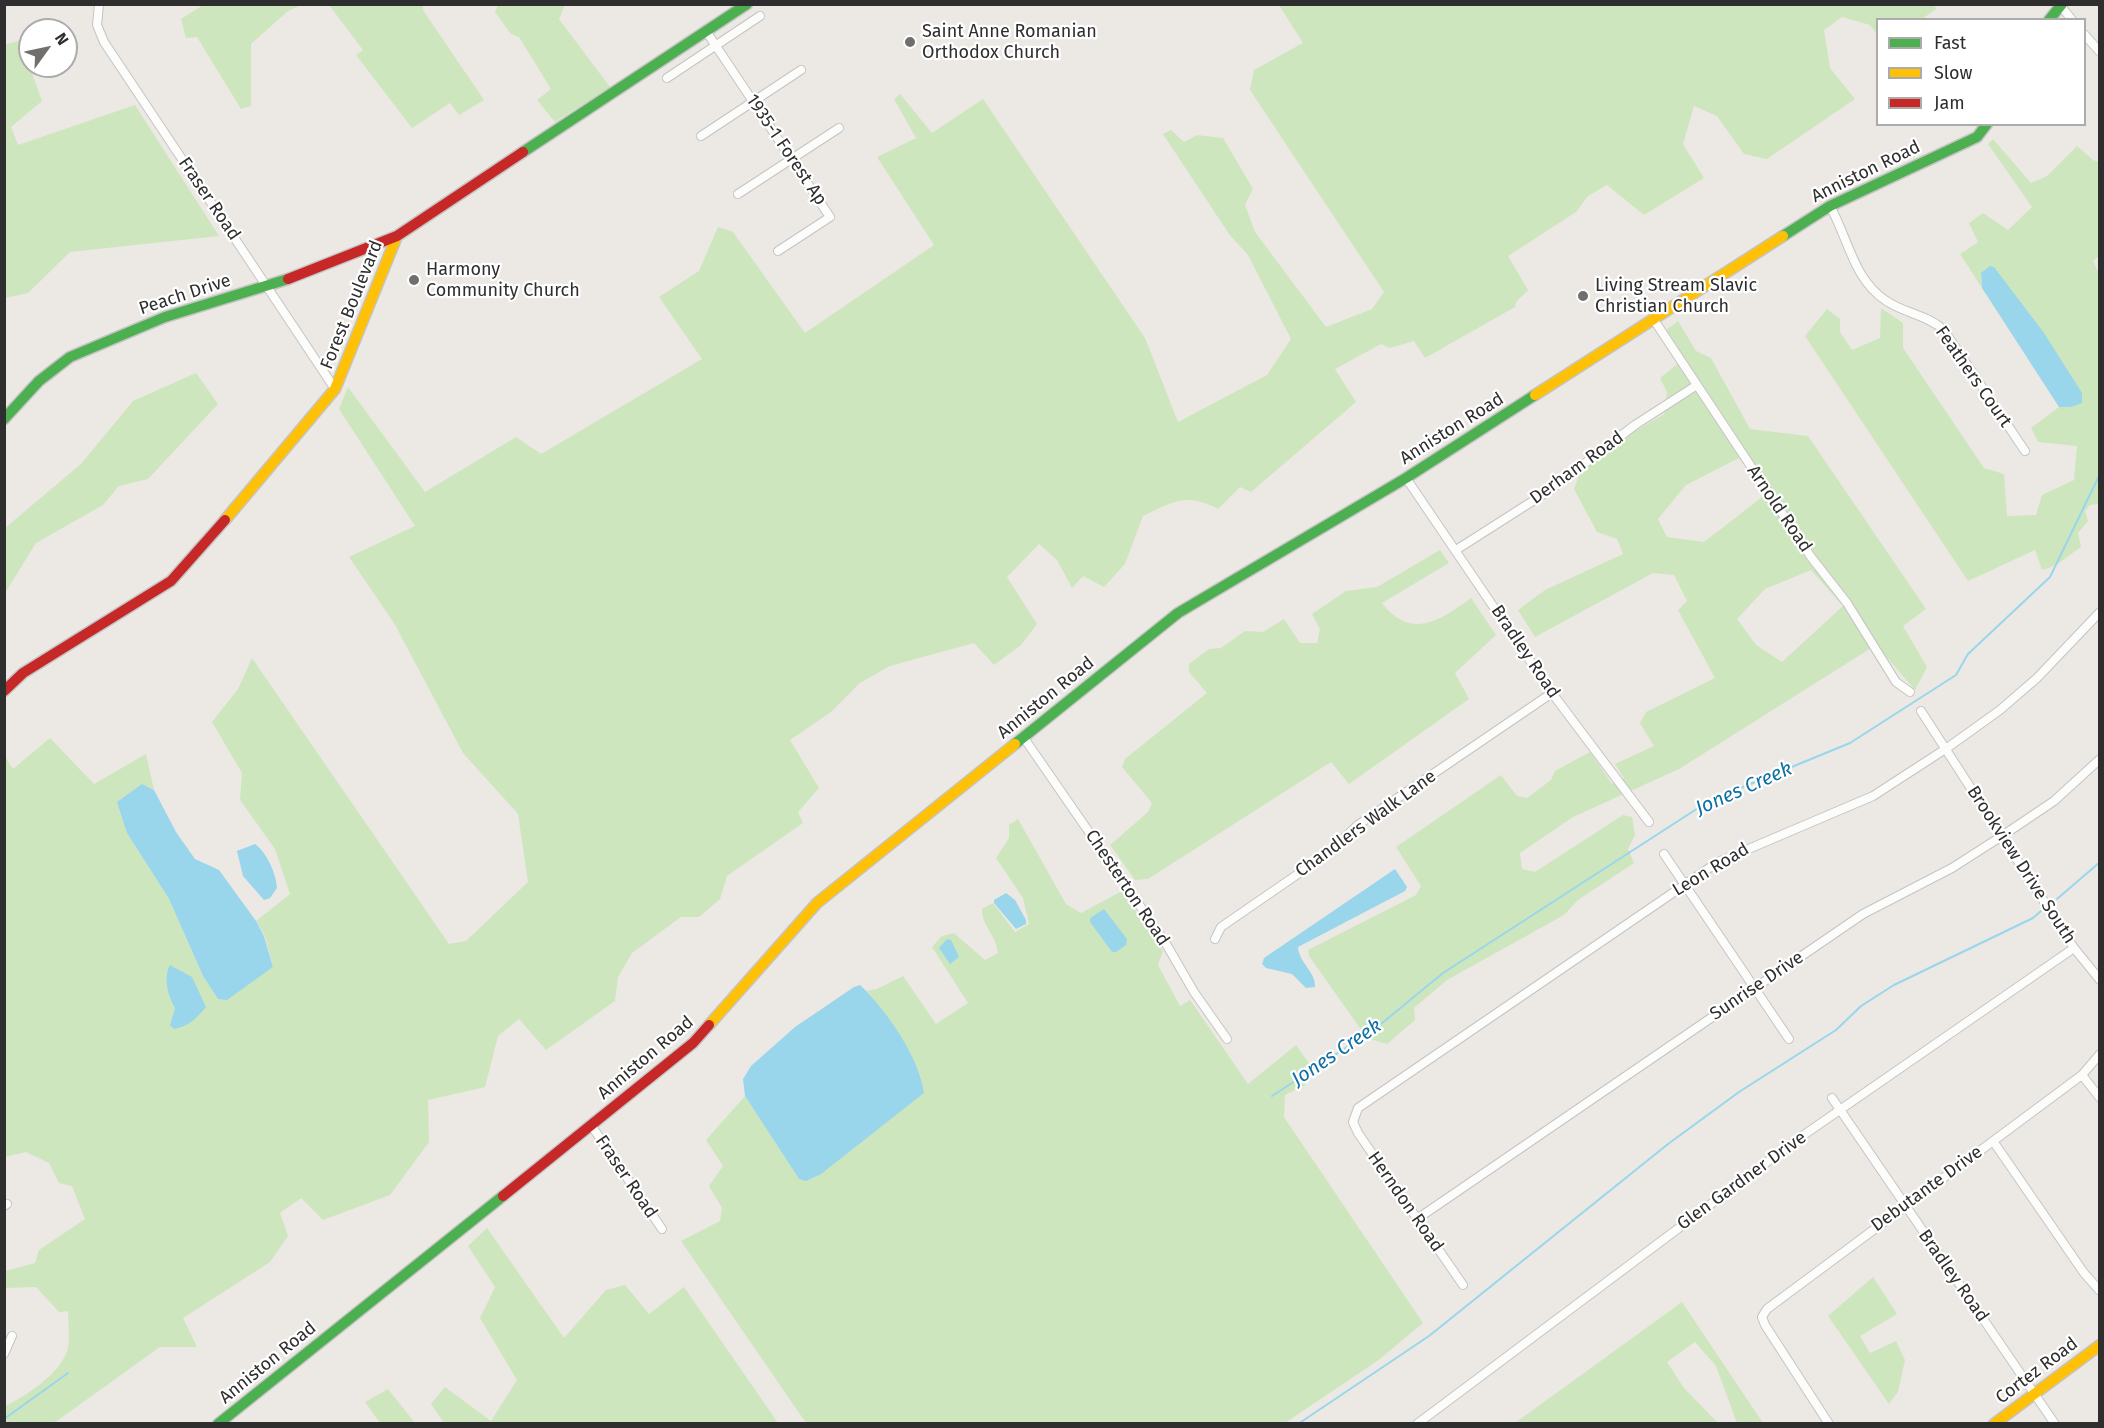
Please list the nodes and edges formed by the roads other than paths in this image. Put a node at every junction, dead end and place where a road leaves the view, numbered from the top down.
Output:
1 (99, 4) edge
2 (747, 4) edge
3 (2061, 5) edge
4 (760, 16) dead end
5 (2051, 18) edge
6 (2071, 18) edge
7 (706, 31) junction
8 (2086, 35) edge
9 (716, 46) junction
10 (2100, 52) edge
11 (801, 70) dead end
12 (668, 78) dead end
13 (753, 101) junction
14 (1985, 126) edge
15 (838, 129) dead end
16 (701, 136) dead end
17 (792, 159) junction
18 (738, 194) dead end
19 (1830, 206) junction
20 (397, 236) junction
21 (778, 251) dead end
22 (267, 287) junction
23 (1654, 320) junction
24 (1696, 385) junction
25 (335, 389) junction
26 (4, 419) edge
27 (2025, 451) dead end
28 (1406, 478) junction
29 (1456, 550) junction
30 (2100, 612) edge
31 (4, 691) edge
32 (1910, 692) dead end
33 (1552, 693) junction
34 (1921, 711) dead end
35 (1024, 738) junction
36 (1947, 748) junction
37 (2100, 759) edge
38 (1649, 822) dead end
39 (2002, 836) junction
40 (1664, 854) dead end
41 (1684, 885) junction
42 (1215, 939) dead end
43 (2074, 948) junction
44 (2100, 980) edge
45 (1755, 988) junction
46 (1227, 1039) dead end
47 (1789, 1039) dead end
48 (2100, 1054) edge
49 (2082, 1075) junction
50 (1832, 1098) dead end
51 (2100, 1098) edge
52 (1840, 1111) junction
53 (1353, 1117) joint
54 (591, 1125) junction
55 (1993, 1141) junction
56 (1904, 1205) junction
57 (1417, 1219) junction
58 (662, 1229) dead end
59 (1463, 1285) dead end
60 (2100, 1291) edge
61 (12, 1336) dead end
62 (2100, 1344) edge
63 (4, 1354) edge
64 (2034, 1394) junction
65 (218, 1424) edge
66 (1417, 1424) edge
67 (1829, 1424) edge
68 (1994, 1424) edge
69 (2055, 1424) edge

1 - 22 street, Fraser Road
2 - 7 street, Forest Boulevard
3 - 5 street
3 - 6 street
4 - 9 street
7 - 9 street, 1935-1 Forest Ap
7 - 20 street, Forest Boulevard
8 - 10 street
9 - 12 street
9 - 13 street, 1935-1 Forest Ap
11 - 13 street
13 - 16 street
13 - 17 street, 1935-1 Forest Ap
14 - 19 street, Anniston Road
15 - 17 street
17 - 18 street
17 - 21 street, 1935-1 Forest Ap
19 - 23 street, Anniston Road
19 - 27 street, Feathers Court
20 - 22 street, Peach Drive
20 - 25 street, Forest Boulevard
22 - 25 street, Fraser Road
22 - 26 street, Peach Drive
23 - 24 street, Arnold Road
23 - 28 street, Anniston Road
24 - 29 street, Derham Road
24 - 32 street, Arnold Road
25 - 31 street, Forest Boulevard
28 - 29 street, Bradley Road
28 - 35 street, Anniston Road
29 - 33 street, Bradley Road
30 - 36 street, Leon Road
33 - 38 street, Bradley Road
33 - 42 street, Chandlers Walk Lane
34 - 36 street
35 - 46 street, Chesterton Road
35 - 54 street, Anniston Road
36 - 39 street, Brookview Drive South
36 - 41 street, Leon Road
37 - 39 street, Sunrise Drive
39 - 43 street, Brookview Drive South
39 - 45 street, Sunrise Drive
40 - 41 street
41 - 45 street
41 - 53 street, Leon Road
43 - 44 street, Brookview Drive South
43 - 52 street, Glen Gardner Drive
45 - 47 street
45 - 57 street, Sunrise Drive
48 - 49 street, Debutante Drive
49 - 51 street
49 - 55 street, Debutante Drive
50 - 52 street, Bradley Road
52 - 56 street, Bradley Road
52 - 66 street, Glen Gardner Drive
53 - 57 street, Herndon Road
54 - 58 street, Fraser Road
54 - 65 street, Anniston Road
55 - 56 street, Debutante Drive
55 - 60 street
56 - 64 street, Bradley Road
56 - 67 street, Debutante Drive
57 - 59 street, Herndon Road
61 - 63 street
62 - 64 street, Cortez Road
64 - 68 street, Cortez Road
64 - 69 street, Bradley Road

